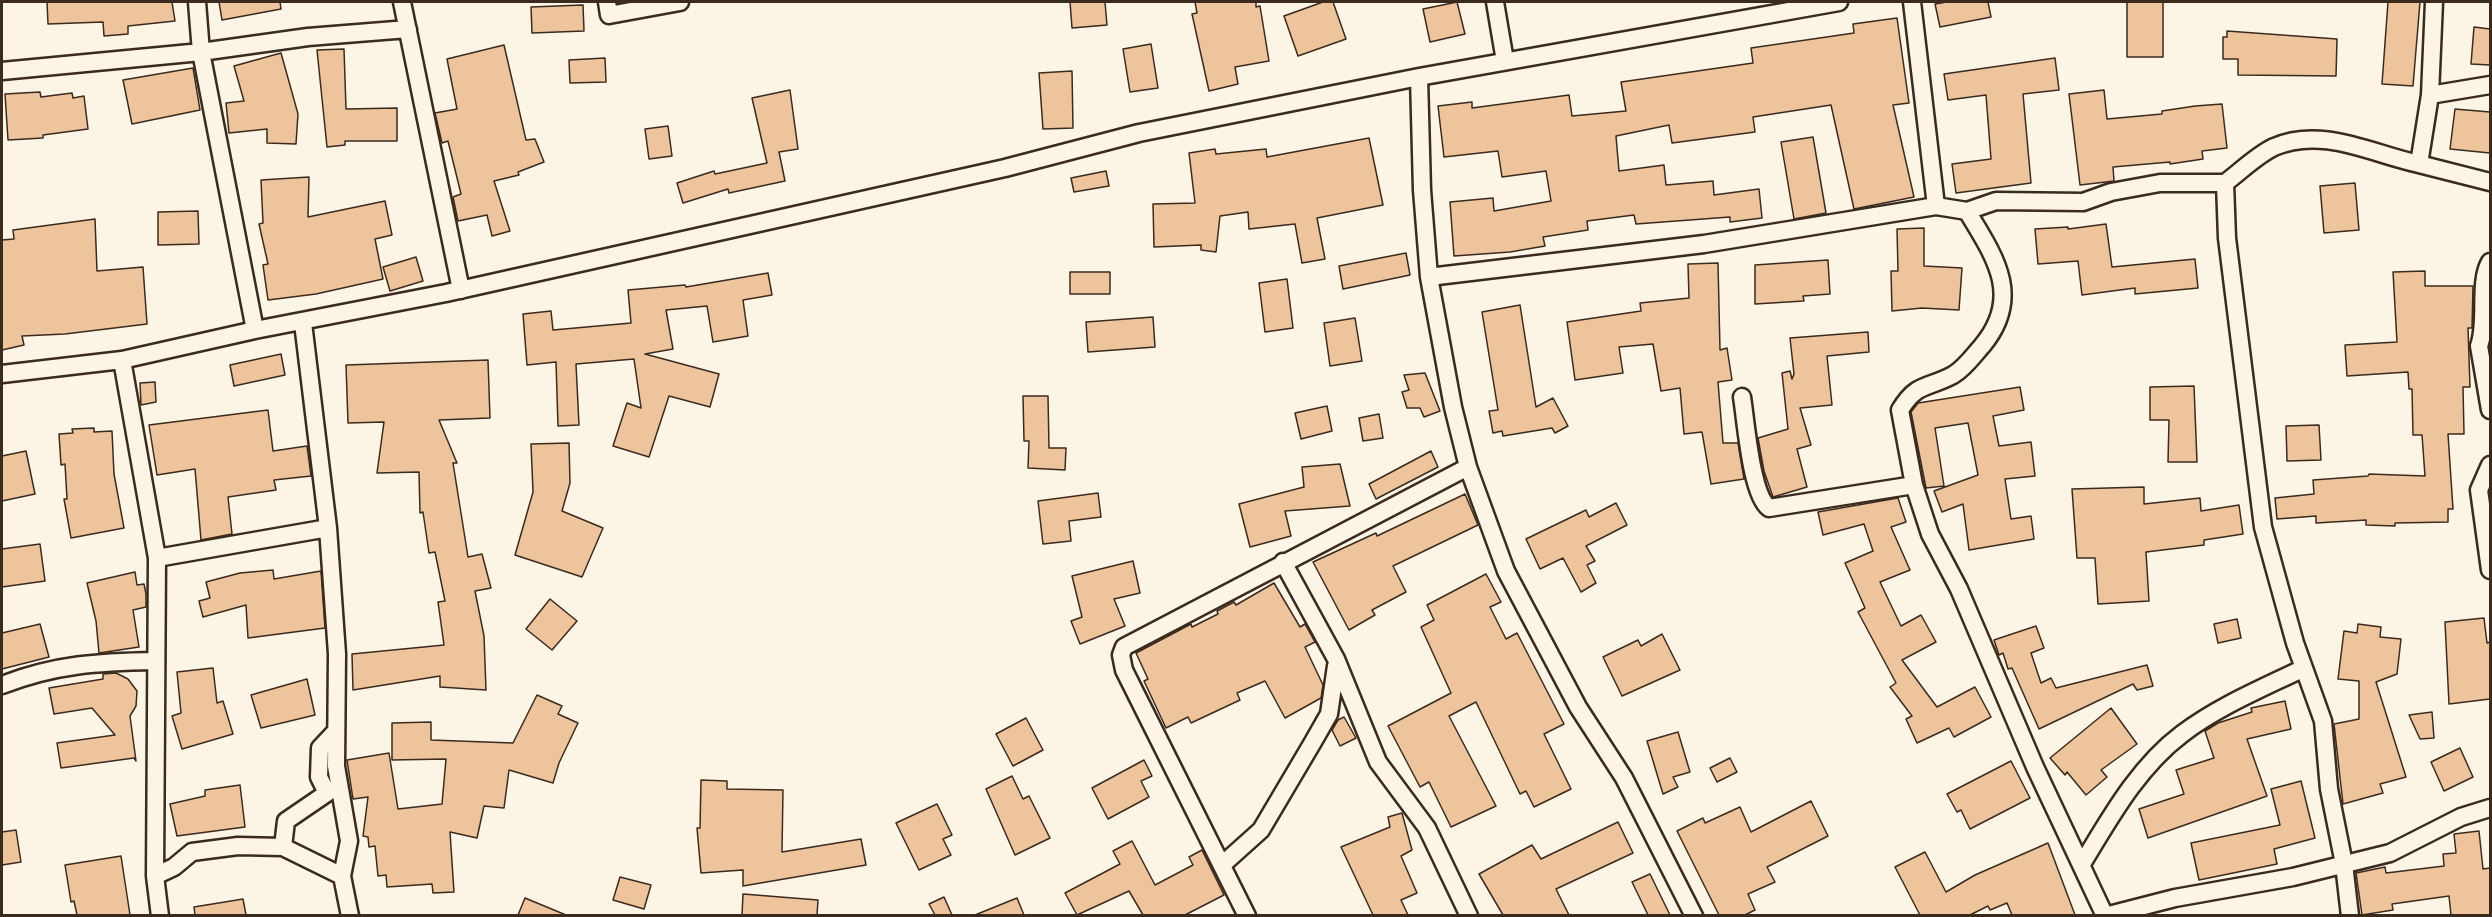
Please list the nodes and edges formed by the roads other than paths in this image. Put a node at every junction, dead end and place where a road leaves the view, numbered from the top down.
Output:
1 (196, 2) edge
2 (402, 2) edge
3 (607, 2) edge
4 (680, 2) edge
5 (1496, 2) edge
6 (1839, 2) edge
7 (1912, 2) edge
8 (2434, 2) edge
9 (408, 29) junction
10 (201, 52) junction
11 (1505, 61) junction
12 (2, 71) edge
13 (1419, 77) junction
14 (2490, 85) edge
15 (2430, 95) junction
16 (2419, 165) junction
17 (2490, 182) edge
18 (2225, 183) junction
19 (1936, 206) junction
20 (1967, 211) junction
21 (2490, 262) edge
22 (1429, 277) junction
23 (461, 290) junction
24 (303, 323) junction
25 (255, 330) junction
26 (122, 360) junction
27 (2, 375) edge
28 (1742, 397) dead end
29 (2490, 410) edge
30 (2490, 465) edge
31 (1468, 467) junction
32 (1914, 485) junction
33 (328, 528) junction
34 (156, 558) junction
35 (1283, 562) junction
36 (2490, 570) edge
37 (1336, 659) junction
38 (156, 661) junction
39 (2304, 668) junction
40 (2, 685) edge
41 (336, 730) junction
42 (2490, 808) edge
43 (283, 847) junction
44 (2082, 864) junction
45 (2344, 864) junction
46 (1222, 865) junction
47 (155, 876) junction
48 (342, 876) junction
49 (160, 915) edge
50 (350, 915) edge
51 (1247, 915) edge
52 (1469, 915) edge
53 (1694, 915) edge
54 (2105, 915) edge
55 (2350, 915) edge

1 - 10 street
2 - 9 street
3 - 4 street
5 - 11 street
6 - 11 street
7 - 19 street
8 - 15 street
9 - 10 street
9 - 23 street
10 - 12 street
10 - 25 street
11 - 13 street
13 - 22 street
13 - 23 street
14 - 15 street
15 - 16 street
16 - 17 street
16 - 18 street
18 - 20 street
18 - 39 street
19 - 20 street
19 - 22 street
20 - 32 street
21 - 29 street
22 - 31 street
23 - 24 street
24 - 25 street
24 - 33 street
25 - 26 street
26 - 27 street
26 - 34 street
28 - 32 street
30 - 36 street
31 - 35 street
31 - 53 street
32 - 44 street
33 - 34 street
33 - 41 street
34 - 38 street
35 - 37 street
35 - 46 street
37 - 46 street
37 - 52 street
38 - 40 street
38 - 47 street
39 - 44 street
39 - 45 street
41 - 43 street
41 - 48 street
42 - 45 street
43 - 47 street
43 - 48 street
44 - 54 street
45 - 54 street
45 - 55 street
46 - 51 street
47 - 49 street
48 - 50 street

